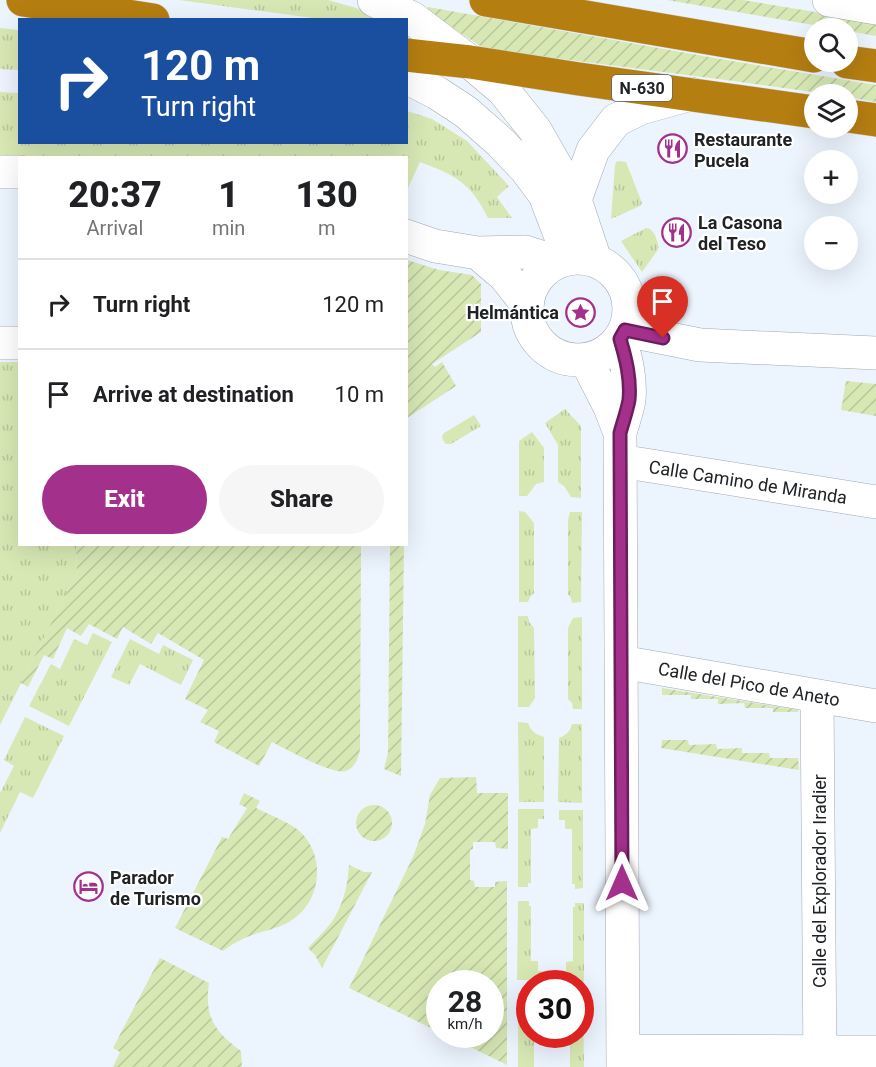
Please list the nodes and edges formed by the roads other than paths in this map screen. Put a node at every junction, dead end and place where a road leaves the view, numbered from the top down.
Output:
1 (23, 0) edge
2 (374, 0) edge
3 (486, 0) edge
4 (835, 0) edge
5 (876, 8) edge
6 (140, 18) edge
7 (804, 54) edge
8 (408, 55) edge
9 (470, 62) junction
10 (858, 64) edge
11 (876, 66) edge
12 (408, 78) edge
13 (690, 94) junction
14 (804, 111) edge
15 (858, 117) edge
16 (876, 120) edge
17 (0, 172) edge
18 (18, 172) edge
19 (575, 200) junction
20 (408, 237) edge
21 (478, 253) junction
22 (573, 260) junction
23 (527, 304) junction
24 (622, 334) junction
25 (0, 343) edge
26 (18, 343) edge
27 (876, 353) edge
28 (585, 360) junction
29 (620, 447) junction
30 (876, 502) edge
31 (621, 662) junction
32 (817, 696) junction
33 (876, 706) edge
34 (876, 1052) edge
35 (623, 1059) edge
36 (820, 1059) edge

1 - 6 highway
2 - 9 street
3 - 7 highway
4 - 5 street
8 - 9 highway, N-630
9 - 13 highway, N-630
9 - 19 street
10 - 11 highway
12 - 22 street
13 - 14 highway, N-630
13 - 19 street
15 - 16 highway
17 - 18 street
19 - 22 street
20 - 21 street
21 - 22 street
21 - 23 street
22 - 23 street
22 - 24 street
23 - 28 street
24 - 27 street
24 - 28 street
24 - 29 street
25 - 26 street
28 - 29 street
29 - 30 street, Calle Camino de Miranda
29 - 31 street
31 - 32 street, Calle del Pico de Aneto
31 - 35 street
32 - 33 street, Calle del Pico de Aneto
32 - 36 street, Calle del Explorador Iradier
34 - 36 street
35 - 36 street

